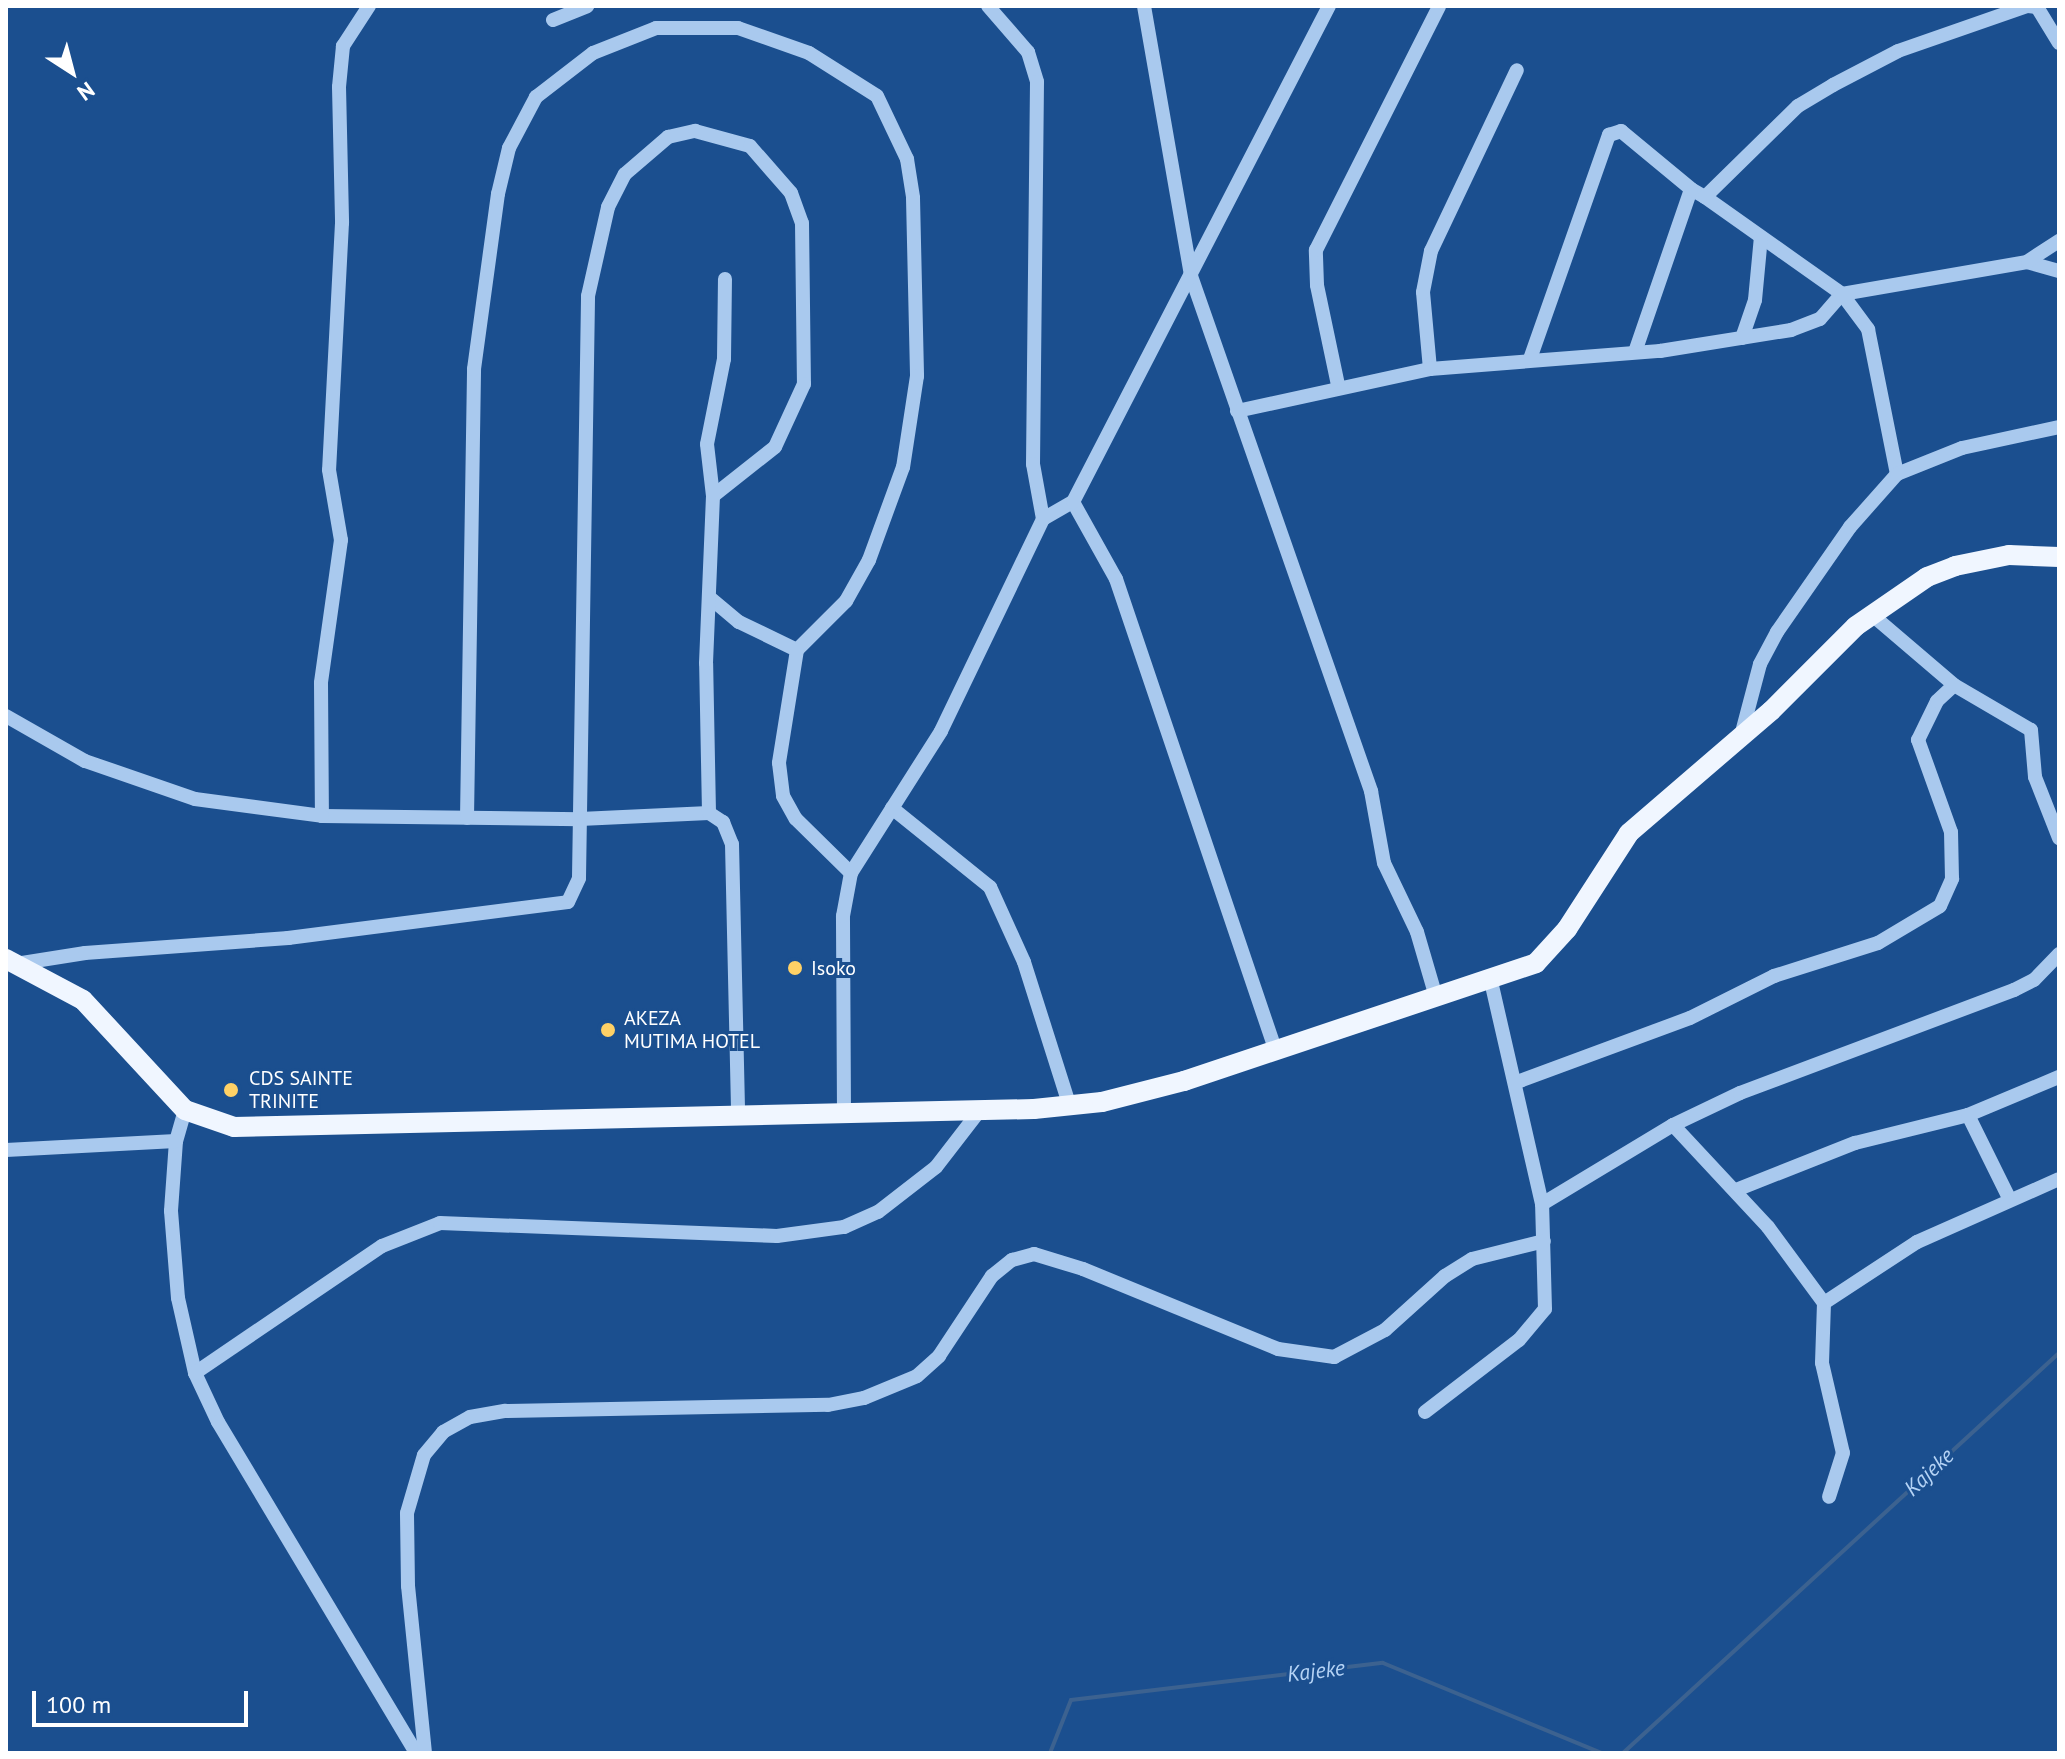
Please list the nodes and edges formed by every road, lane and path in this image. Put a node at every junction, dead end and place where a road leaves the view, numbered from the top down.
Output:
1 (369, 6) edge
2 (587, 6) edge
3 (988, 6) edge
4 (1144, 6) edge
5 (1329, 6) edge
6 (1439, 6) edge
7 (2028, 6) edge
8 (553, 20) dead end
9 (2059, 43) edge
10 (1517, 70) dead end
11 (1691, 189) junction
12 (1705, 197) junction
13 (1761, 237) junction
14 (2059, 241) edge
15 (2027, 262) junction
16 (2059, 271) edge
17 (1191, 276) junction
18 (725, 279) dead end
19 (1842, 294) junction
20 (1742, 338) junction
21 (1635, 352) junction
22 (1530, 359) junction
23 (1430, 369) junction
24 (1338, 385) junction
25 (1237, 411) junction
26 (2059, 427) edge
27 (1897, 474) junction
28 (713, 496) junction
29 (1073, 502) junction
30 (1043, 519) junction
31 (2059, 557) edge
32 (709, 597) junction
33 (1871, 614) junction
34 (797, 650) junction
35 (1954, 685) junction
36 (6, 716) edge
37 (1741, 736) junction
38 (892, 808) junction
39 (709, 813) junction
40 (322, 816) junction
41 (467, 818) junction
42 (580, 819) junction
43 (2059, 838) edge
44 (851, 873) junction
45 (2059, 954) edge
46 (14, 961) edge
47 (1491, 981) junction
48 (1436, 997) junction
49 (1275, 1048) junction
50 (2059, 1077) edge
51 (1517, 1082) junction
52 (1070, 1107) junction
53 (185, 1110) junction
54 (980, 1110) junction
55 (844, 1113) junction
56 (738, 1114) junction
57 (1968, 1115) junction
58 (1673, 1125) junction
59 (176, 1141) junction
60 (6, 1150) edge
61 (2059, 1179) edge
62 (1736, 1190) junction
63 (2009, 1198) junction
64 (1542, 1204) junction
65 (1544, 1241) junction
66 (1824, 1303) junction
67 (195, 1373) junction
68 (1425, 1412) dead end
69 (1829, 1497) dead end
70 (416, 1753) edge
71 (425, 1753) edge

1 - 40 street
2 - 8 street
3 - 30 street
4 - 17 street
5 - 17 street
6 - 24 street
7 - 9 street
7 - 12 street
10 - 23 street
11 - 12 street
11 - 21 street
11 - 22 street
12 - 13 street
13 - 19 street
13 - 20 street
14 - 15 street
15 - 16 street
15 - 19 street
17 - 25 street
17 - 29 street
18 - 28 street
19 - 20 street
19 - 27 street
20 - 21 street
21 - 22 street
22 - 23 street
23 - 24 street
24 - 25 street
25 - 48 street
26 - 27 street
27 - 37 street
28 - 32 street
28 - 42 street
29 - 30 street
29 - 49 street
30 - 38 street
31 - 33 main road
32 - 34 street
32 - 39 street
33 - 35 street
33 - 37 main road
34 - 41 street
34 - 44 street
35 - 43 street
35 - 51 street
36 - 40 street
37 - 47 main road
38 - 44 street
38 - 52 street
39 - 42 street
39 - 56 street
40 - 41 street
41 - 42 street
42 - 46 street
44 - 55 street
45 - 58 street
46 - 53 main road
47 - 48 main road
47 - 51 street
48 - 49 main road
49 - 52 main road
50 - 57 street
51 - 64 street
52 - 54 main road
53 - 56 main road
53 - 59 street
54 - 55 main road
54 - 67 street
55 - 56 main road
57 - 62 street
57 - 63 street
58 - 62 street
58 - 64 street
59 - 60 street
59 - 67 street
61 - 63 street
62 - 66 street
63 - 66 street
64 - 65 street
65 - 68 street
65 - 71 street
66 - 69 street
67 - 70 street

